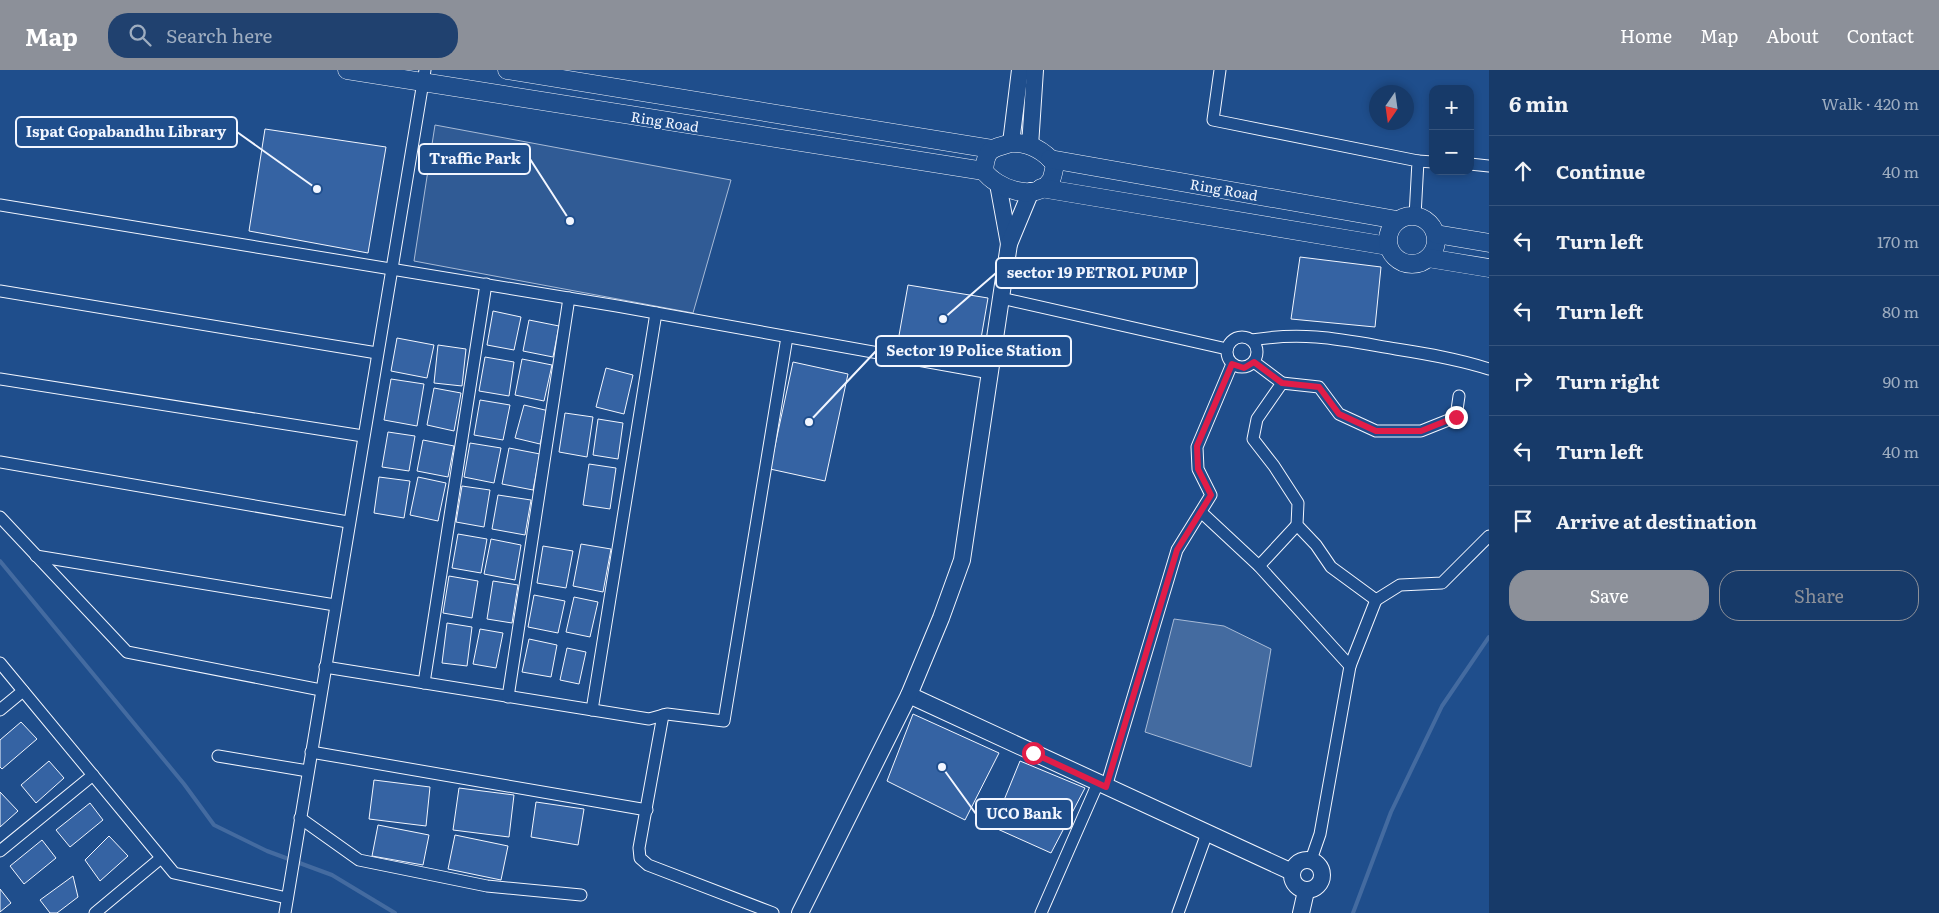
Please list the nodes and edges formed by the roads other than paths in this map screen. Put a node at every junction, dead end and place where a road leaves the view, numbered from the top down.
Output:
1 (347, 70) edge
2 (507, 70) edge
3 (1020, 70) edge
4 (1036, 70) edge
5 (1220, 70) edge
6 (424, 76) edge
7 (1011, 143) junction
8 (1030, 146) junction
9 (992, 149) junction
10 (1050, 159) junction
11 (1418, 161) junction
12 (1429, 162) edge
13 (1474, 164) edge
14 (1489, 166) edge
15 (984, 171) junction
16 (998, 184) junction
17 (1036, 190) junction
18 (0, 205) edge
19 (1415, 216) junction
20 (1398, 220) junction
21 (1436, 234) junction
22 (1489, 243) edge
23 (1009, 244) junction
24 (1388, 246) junction
25 (1428, 258) junction
26 (391, 268) junction
27 (1489, 268) edge
28 (486, 284) junction
29 (0, 290) edge
30 (569, 298) junction
31 (1001, 298) junction
32 (656, 312) junction
33 (787, 336) junction
34 (1252, 340) junction
35 (1227, 349) junction
36 (377, 353) junction
37 (1254, 362) junction
38 (1232, 364) junction
39 (1489, 369) edge
40 (990, 374) junction
41 (0, 380) edge
42 (1282, 383) junction
43 (1459, 396) dead end
44 (363, 436) junction
45 (0, 462) edge
46 (1200, 512) junction
47 (0, 517) edge
48 (348, 522) junction
49 (1297, 525) junction
50 (1489, 536) edge
51 (36, 556) junction
52 (1259, 566) junction
53 (1376, 600) junction
54 (335, 606) junction
55 (0, 663) edge
56 (1350, 666) junction
57 (324, 667) junction
58 (424, 683) junction
59 (321, 690) junction
60 (23, 691) junction
61 (909, 695) junction
62 (508, 697) junction
63 (0, 710) edge
64 (592, 710) junction
65 (663, 715) junction
66 (311, 752) junction
67 (218, 756) dead end
68 (308, 771) junction
69 (93, 775) junction
70 (1102, 785) junction
71 (647, 810) junction
72 (300, 818) junction
73 (1207, 833) junction
74 (0, 851) edge
75 (161, 858) junction
76 (1311, 860) junction
77 (1292, 872) junction
78 (1306, 891) junction
79 (581, 895) dead end
80 (287, 898) junction
81 (95, 913) edge
82 (285, 913) edge
83 (773, 913) edge
84 (800, 913) edge
85 (1041, 913) edge
86 (1178, 913) edge
87 (1301, 913) edge

1 - 6 main road, Ring Road
2 - 9 main road, Ring Road
3 - 7 street
4 - 8 street
5 - 11 street
6 - 15 main road, Ring Road
6 - 26 street
7 - 8 main road
7 - 9 main road
8 - 10 main road
9 - 15 main road
10 - 17 main road
10 - 20 main road, Ring Road
11 - 12 street
11 - 19 street
13 - 14 street
15 - 16 main road
16 - 17 main road
16 - 23 street
17 - 23 street
17 - 24 main road, Ring Road
18 - 26 street
19 - 20 main road
19 - 21 main road
20 - 24 main road
21 - 22 main road
21 - 25 main road
23 - 31 street
24 - 25 main road
25 - 27 main road
26 - 28 street
26 - 36 street
28 - 30 street
28 - 58 street
29 - 36 street
30 - 32 street
30 - 62 street
31 - 35 street
31 - 40 street
32 - 33 street
32 - 64 street
33 - 40 street
33 - 65 street
34 - 35 street
34 - 37 street
34 - 39 street
35 - 38 street
36 - 44 street
37 - 38 street
37 - 42 street
38 - 46 street
40 - 61 street
41 - 44 street
42 - 43 street
42 - 49 street
44 - 48 street
45 - 48 street
46 - 52 street
46 - 70 street
47 - 51 street
48 - 54 street
49 - 52 street
49 - 53 street
50 - 53 street
51 - 54 street
51 - 59 street
52 - 56 street
53 - 56 street
54 - 57 street
55 - 60 street
56 - 76 street
57 - 58 street
57 - 59 street
58 - 62 street
59 - 66 street
60 - 63 street
60 - 69 street
61 - 70 street
61 - 84 street
62 - 64 street
64 - 65 street
65 - 71 street
66 - 68 street
66 - 71 street
67 - 68 street
68 - 72 street
69 - 74 street
69 - 75 street
70 - 73 street
70 - 85 street
71 - 83 street
72 - 79 street
72 - 80 street
73 - 77 street
73 - 86 street
75 - 80 street
75 - 81 street
76 - 77 street
76 - 78 street
77 - 78 street
78 - 87 street
80 - 82 street

